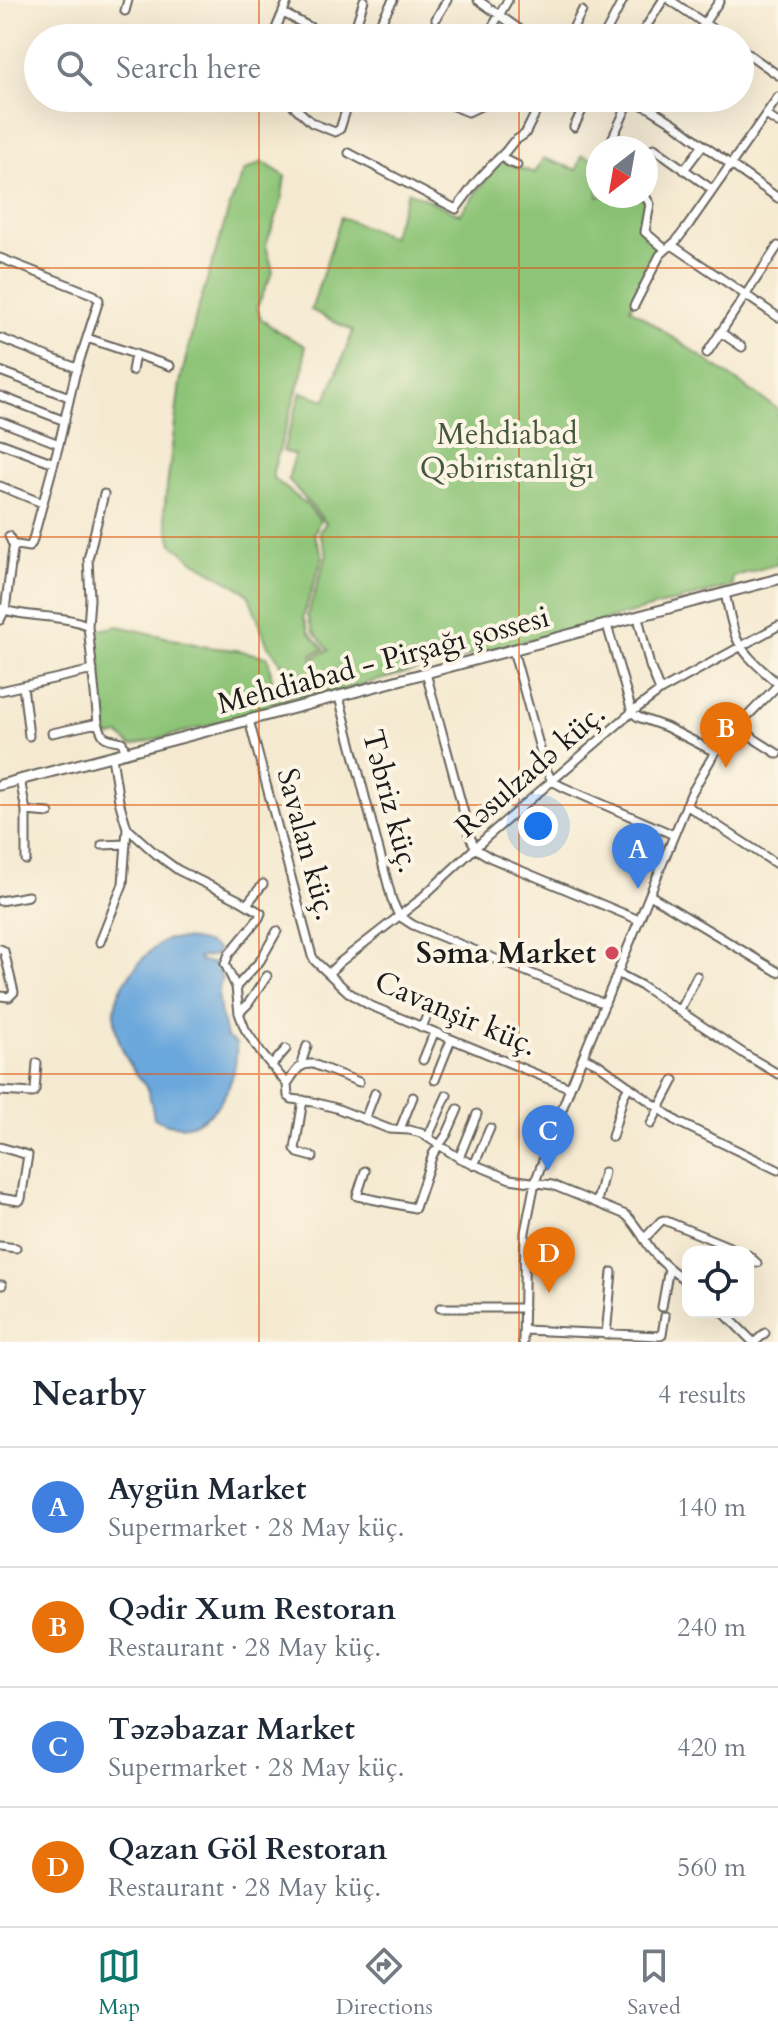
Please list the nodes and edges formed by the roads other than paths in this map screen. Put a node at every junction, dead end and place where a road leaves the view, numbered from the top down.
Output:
1 (128, 0) edge
2 (288, 0) edge
3 (364, 0) edge
4 (393, 0) edge
5 (447, 0) edge
6 (478, 0) edge
7 (508, 0) edge
8 (623, 0) edge
9 (663, 0) edge
10 (670, 0) edge
11 (720, 0) edge
12 (125, 11) dead end
13 (582, 11) dead end
14 (283, 13) junction
15 (498, 14) junction
16 (436, 19) dead end
17 (705, 23) joint
18 (279, 24) edge
19 (304, 24) edge
20 (356, 24) edge
21 (380, 24) edge
22 (493, 24) edge
23 (511, 24) edge
24 (575, 24) edge
25 (610, 24) edge
26 (648, 24) edge
27 (754, 58) edge
28 (778, 75) edge
29 (778, 97) edge
30 (300, 112) edge
31 (345, 112) edge
32 (536, 112) edge
33 (581, 112) edge
34 (623, 112) edge
35 (655, 112) edge
36 (766, 115) junction
37 (778, 123) edge
38 (574, 127) dead end
39 (613, 136) edge
40 (703, 145) junction
41 (658, 151) edge
42 (349, 153) dead end
43 (502, 156) junction
44 (517, 165) dead end
45 (730, 165) junction
46 (684, 170) junction
47 (713, 190) junction
48 (778, 198) edge
49 (649, 208) edge
50 (778, 246) edge
51 (669, 247) junction
52 (0, 258) edge
53 (745, 294) junction
54 (634, 306) dead end
55 (778, 317) edge
56 (720, 332) junction
57 (0, 338) edge
58 (87, 338) junction
59 (742, 347) dead end
60 (707, 353) dead end
61 (135, 354) junction
62 (170, 366) dead end
63 (77, 368) junction
64 (0, 371) edge
65 (132, 371) dead end
66 (0, 396) edge
67 (69, 397) junction
68 (0, 421) edge
69 (65, 421) junction
70 (0, 443) edge
71 (59, 444) junction
72 (54, 463) junction
73 (0, 486) edge
74 (104, 494) dead end
75 (42, 503) junction
76 (9, 536) dead end
77 (14, 547) junction
78 (0, 558) edge
79 (10, 560) junction
80 (778, 579) edge
81 (725, 593) junction
82 (2, 609) edge
83 (638, 617) junction
84 (0, 620) edge
85 (607, 625) junction
86 (88, 626) junction
87 (778, 626) edge
88 (741, 646) junction
89 (513, 650) junction
90 (93, 670) junction
91 (426, 673) junction
92 (778, 685) edge
93 (23, 686) junction
94 (0, 691) edge
95 (660, 691) junction
96 (339, 697) junction
97 (632, 712) junction
98 (249, 720) junction
99 (98, 723) junction
100 (739, 725) junction
101 (52, 733) dead end
102 (29, 736) dead end
103 (715, 752) junction
104 (126, 753) junction
105 (778, 754) edge
106 (112, 757) junction
107 (20, 779) junction
108 (552, 781) junction
109 (0, 785) edge
110 (686, 805) junction
111 (26, 811) junction
112 (49, 813) dead end
113 (127, 828) junction
114 (674, 835) junction
115 (126, 844) junction
116 (102, 845) dead end
117 (476, 849) junction
118 (26, 860) dead end
119 (778, 865) edge
120 (263, 884) dead end
121 (650, 895) junction
122 (28, 896) dead end
123 (0, 901) edge
124 (247, 904) junction
125 (399, 916) junction
126 (639, 920) junction
127 (277, 931) dead end
128 (100, 942) dead end
129 (0, 949) edge
130 (778, 972) edge
131 (329, 973) junction
132 (617, 973) junction
133 (267, 976) dead end
134 (697, 976) dead end
135 (236, 987) junction
136 (0, 996) edge
137 (605, 1004) junction
138 (431, 1005) dead end
139 (679, 1011) junction
140 (239, 1013) junction
141 (422, 1028) junction
142 (434, 1033) junction
143 (451, 1040) junction
144 (307, 1046) dead end
145 (286, 1049) dead end
146 (583, 1057) junction
147 (423, 1060) dead end
148 (37, 1063) dead end
149 (303, 1065) junction
150 (271, 1066) junction
151 (778, 1074) edge
152 (435, 1080) dead end
153 (674, 1080) dead end
154 (359, 1082) dead end
155 (287, 1084) junction
156 (629, 1086) junction
157 (570, 1088) junction
158 (0, 1091) edge
159 (375, 1093) dead end
160 (447, 1095) dead end
161 (413, 1097) dead end
162 (303, 1100) junction
163 (458, 1109) dead end
164 (659, 1109) junction
165 (477, 1114) dead end
166 (365, 1119) junction
167 (651, 1124) dead end
168 (490, 1128) dead end
169 (400, 1129) junction
170 (428, 1137) junction
171 (612, 1137) dead end
172 (439, 1145) junction
173 (0, 1147) edge
174 (313, 1157) dead end
175 (459, 1158) junction
176 (474, 1165) junction
177 (778, 1170) edge
178 (365, 1171) dead end
179 (604, 1172) dead end
180 (535, 1182) junction
181 (0, 1198) edge
182 (597, 1202) junction
183 (644, 1239) junction
184 (0, 1246) edge
185 (727, 1246) edge
186 (16, 1248) dead end
187 (754, 1260) edge
188 (757, 1263) dead end
189 (669, 1268) junction
190 (612, 1272) dead end
191 (682, 1278) edge
192 (440, 1308) dead end
193 (524, 1308) junction
194 (729, 1318) edge
195 (524, 1330) junction
196 (765, 1333) dead end
197 (606, 1335) junction
198 (523, 1342) edge
199 (754, 1342) edge

1 - 12 street
2 - 14 street
3 - 20 street
4 - 21 street
5 - 16 street
6 - 15 street
7 - 15 street
8 - 25 street
9 - 26 street
10 - 17 street
11 - 17 street
13 - 24 street
14 - 18 street
14 - 19 street
15 - 22 street
15 - 23 street
27 - 28 street
29 - 36 street
30 - 31 street
32 - 43 street
33 - 38 street
34 - 39 street
35 - 40 street
36 - 37 street
36 - 45 street
40 - 45 street
40 - 46 street
41 - 46 street
42 - 43 street
43 - 44 street
45 - 47 street
45 - 48 street
46 - 47 street
47 - 51 street
49 - 51 street
50 - 53 street
51 - 53 street
51 - 54 street
52 - 58 street
53 - 55 street
53 - 56 street
56 - 59 street
56 - 60 street
57 - 63 street
58 - 61 street
58 - 63 street
61 - 62 street
61 - 65 street
63 - 67 street
64 - 67 street
66 - 69 street
67 - 69 street
68 - 71 street
69 - 71 street
70 - 72 street
71 - 72 street
72 - 75 street
73 - 75 street
74 - 86 street
75 - 77 street
76 - 77 street
77 - 79 street
78 - 79 street
79 - 82 street
80 - 81 main road, Mehdiabad - Pirşağı şossesi
81 - 83 main road, Mehdiabad - Pirşağı şossesi
81 - 88 street
82 - 84 street
82 - 86 street
83 - 85 main road, Mehdiabad - Pirşağı şossesi
83 - 95 street
85 - 89 main road, Mehdiabad - Pirşağı şossesi
85 - 97 street
86 - 90 street
87 - 88 street, Rəsulzadə küç.
88 - 92 street
88 - 95 street, Rəsulzadə küç.
89 - 91 main road, Mehdiabad - Pirşağı şossesi
89 - 108 street
90 - 93 street
90 - 99 street
91 - 96 main road, Mehdiabad - Pirşağı şossesi
91 - 117 street
92 - 100 street
93 - 94 street
93 - 102 street
95 - 97 street, Rəsulzadə küç.
96 - 98 main road, Mehdiabad - Pirşağı şossesi
96 - 125 street, Təbriz küç.
97 - 103 street
97 - 108 street, Rəsulzadə küç.
98 - 104 main road, Mehdiabad - Pirşağı şossesi
98 - 131 street, Savalan küç.
99 - 101 street
99 - 104 street
100 - 103 street
100 - 105 street
103 - 110 street
104 - 106 main road, Mehdiabad - Pirşağı şossesi
106 - 107 main road, Mehdiabad - Pirşağı şossesi
106 - 113 street
107 - 109 main road, Mehdiabad - Pirşağı şossesi
107 - 111 street
108 - 114 street
108 - 117 street, Rəsulzadə küç.
110 - 114 street
110 - 119 street
111 - 112 street
111 - 118 street
113 - 115 street
113 - 124 street
114 - 121 street
115 - 116 street
115 - 128 street
117 - 125 street, Rəsulzadə küç.
117 - 126 street
120 - 124 street
121 - 126 street
121 - 130 street
122 - 123 street
124 - 135 street
125 - 131 street, Rəsulzadə küç.
125 - 137 street
126 - 132 street
127 - 135 street
129 - 136 street
131 - 141 street, Cavanşir küç.
132 - 137 street
132 - 139 street
133 - 140 street
134 - 139 street
135 - 140 street
137 - 146 street
138 - 141 street
139 - 151 street
140 - 150 street
141 - 142 street, Cavanşir küç.
142 - 143 street, Cavanşir küç.
142 - 147 street
143 - 152 street
143 - 157 street, Cavanşir küç.
144 - 149 street
145 - 150 street
146 - 156 street
146 - 157 street
148 - 158 street
149 - 154 street
149 - 155 street
150 - 155 street
153 - 164 street
155 - 162 street
156 - 164 street
156 - 171 street
157 - 180 street
159 - 166 street
160 - 170 street
161 - 169 street
162 - 166 street
162 - 174 street
163 - 172 street
164 - 167 street
164 - 177 street
165 - 175 street
166 - 169 street
168 - 176 street
169 - 170 street
170 - 172 street
172 - 175 street
172 - 178 street
173 - 181 street
175 - 176 street
176 - 180 street
179 - 182 street
180 - 182 street
180 - 193 street
182 - 183 street
183 - 185 street
183 - 189 street
184 - 186 street
187 - 188 street
189 - 191 street
189 - 197 street
190 - 197 street
192 - 193 street
193 - 195 street
194 - 199 street
195 - 197 street
195 - 198 street
196 - 199 street

